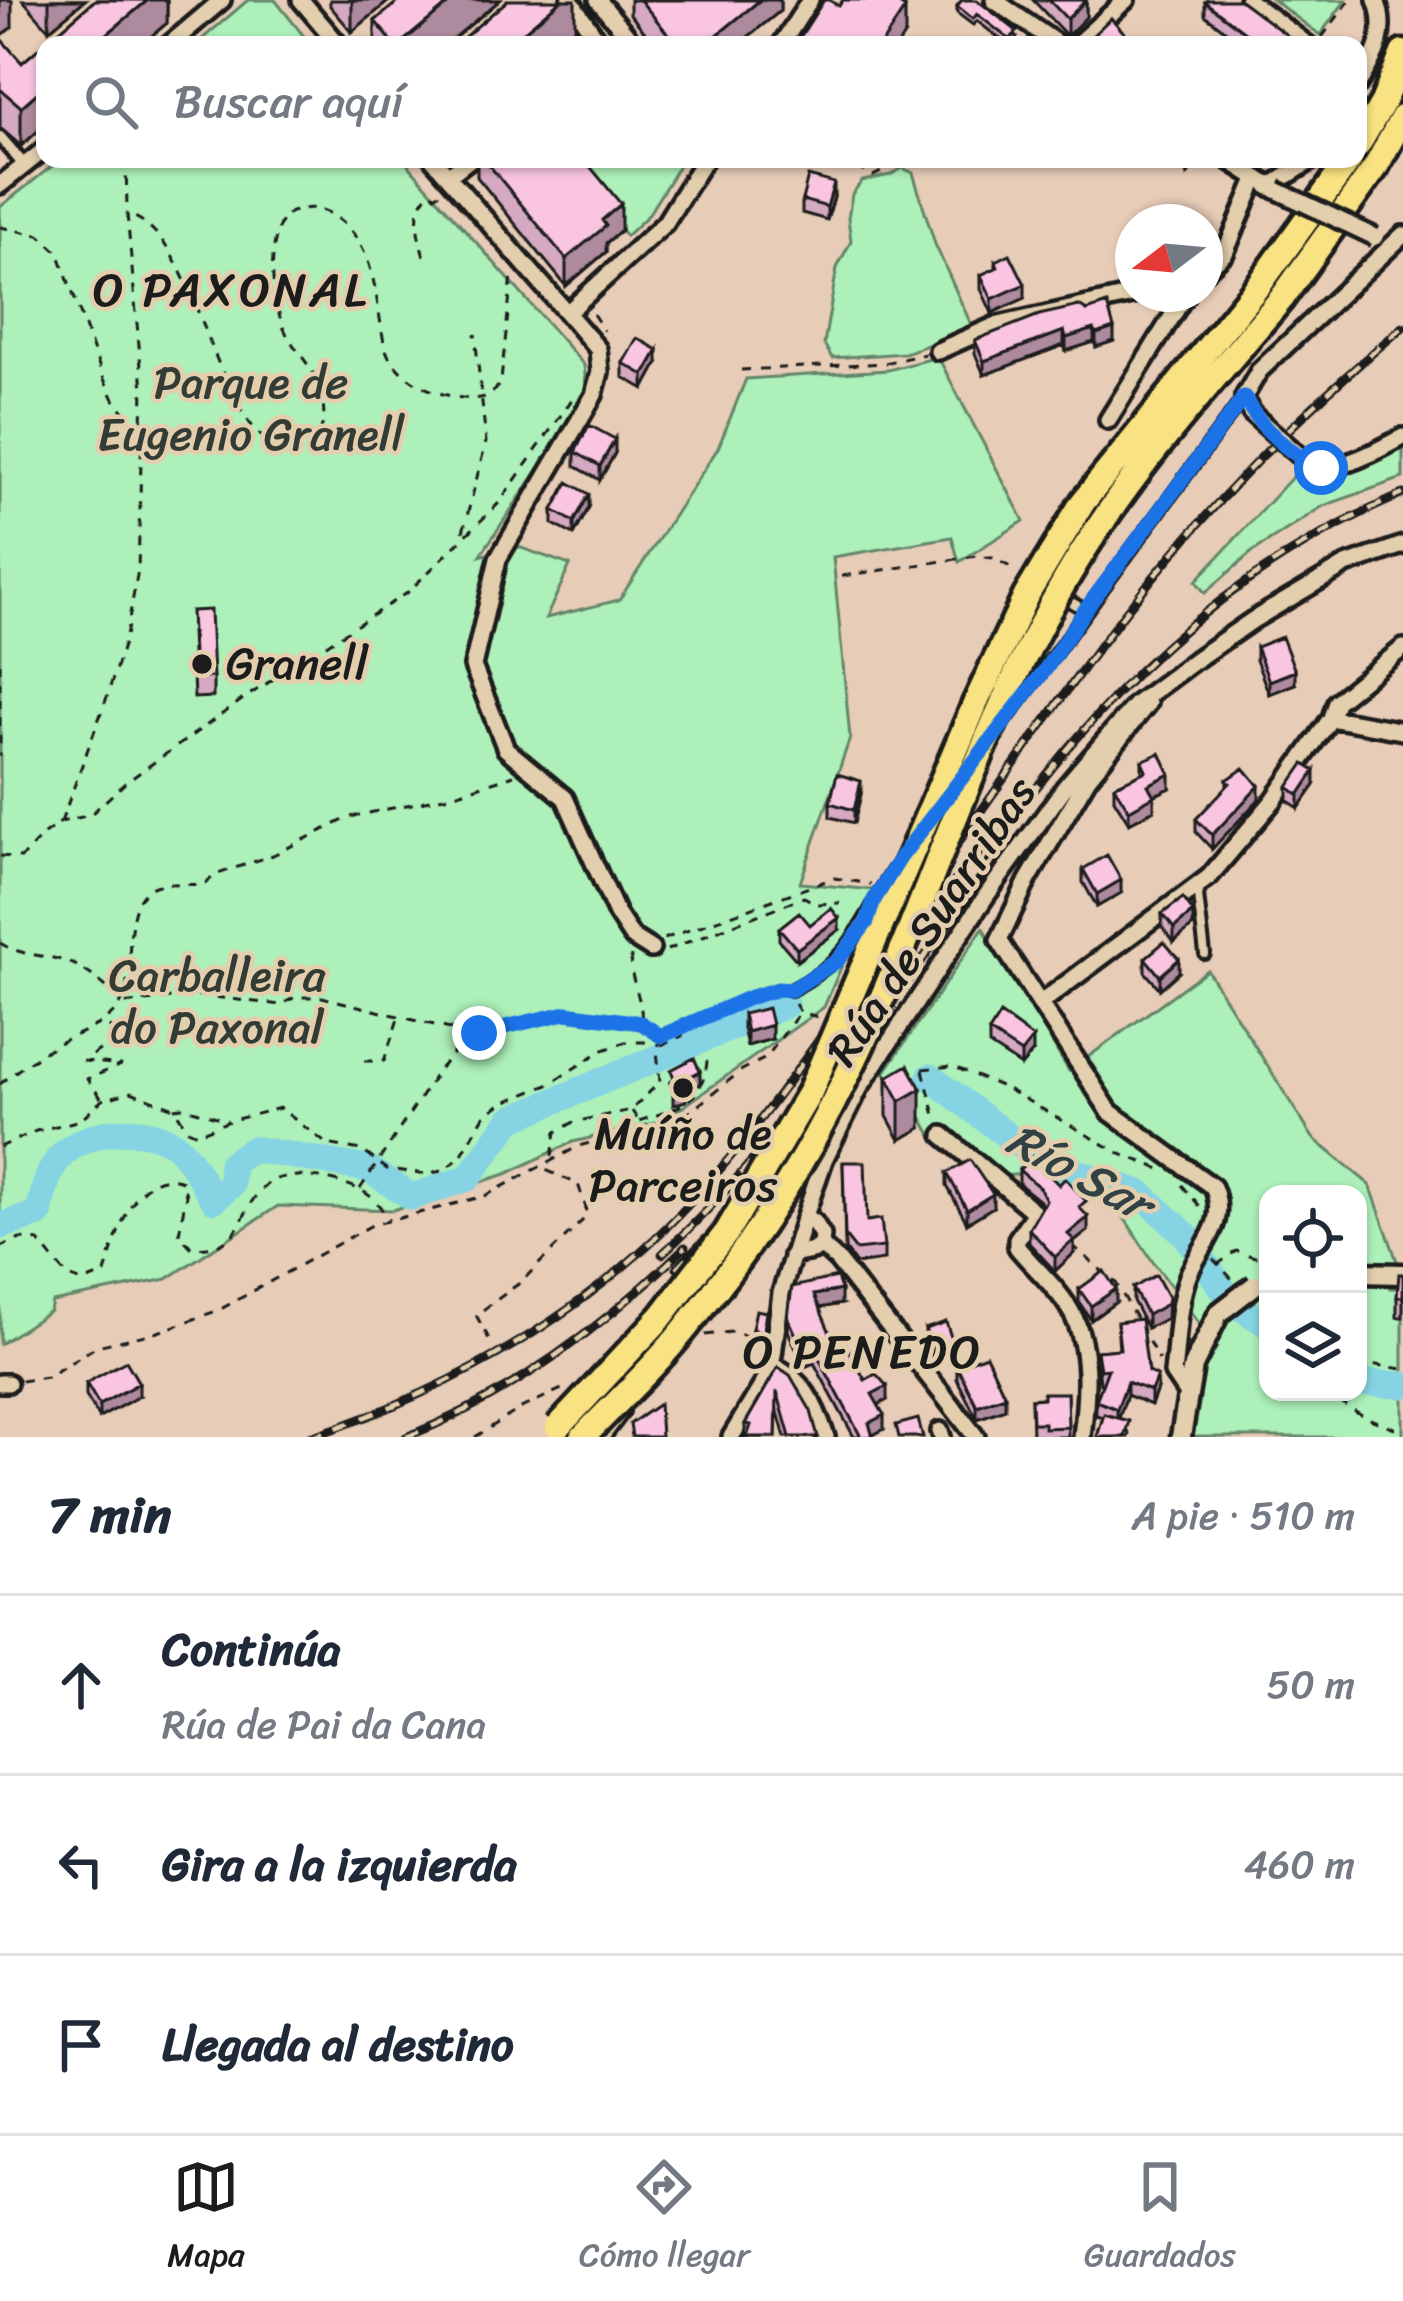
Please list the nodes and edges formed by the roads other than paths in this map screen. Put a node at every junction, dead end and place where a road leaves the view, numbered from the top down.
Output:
1 (222, 0) edge
2 (570, 0) edge
3 (593, 0) edge
4 (810, 0) edge
5 (994, 0) edge
6 (1126, 0) edge
7 (1248, 0) edge
8 (1376, 0) edge
9 (304, 1) edge
10 (180, 36) edge
11 (332, 36) edge
12 (596, 36) edge
13 (602, 36) edge
14 (621, 36) edge
15 (787, 36) edge
16 (1046, 36) edge
17 (1086, 36) edge
18 (1305, 36) edge
19 (1403, 52) edge
20 (1367, 70) edge
21 (1403, 117) edge
22 (1367, 130) edge
23 (0, 137) edge
24 (36, 157) edge
25 (25, 166) junction
26 (441, 168) edge
27 (458, 168) edge
28 (697, 168) edge
29 (1240, 168) edge
30 (1298, 168) edge
31 (1345, 168) edge
32 (448, 176) junction
33 (0, 185) edge
34 (1267, 185) junction
35 (1390, 239) edge
36 (1223, 255) edge
37 (1272, 290) junction
38 (1115, 299) edge
39 (1175, 312) edge
40 (567, 314) junction
41 (938, 351) road end
42 (1248, 405) junction
43 (1108, 420) dead end
44 (1403, 437) edge
45 (1403, 545) edge
46 (1066, 599) dead end
47 (1085, 610) junction
48 (1403, 648) edge
49 (1154, 690) junction
50 (1331, 718) junction
51 (1403, 731) edge
52 (1202, 883) junction
53 (646, 946) road end
54 (1205, 954) dead end
55 (791, 990) road end
56 (1042, 1002) junction
57 (943, 1135) road end
58 (817, 1179) junction
59 (779, 1206) dead end
60 (800, 1215) junction
61 (822, 1240) junction
62 (792, 1255) junction
63 (1367, 1273) edge
64 (1403, 1274) edge
65 (1259, 1284) edge
66 (770, 1364) junction
67 (1187, 1394) junction
68 (552, 1432) edge
69 (583, 1437) edge
70 (604, 1437) edge
71 (731, 1437) edge
72 (826, 1437) edge
73 (976, 1437) edge
74 (1082, 1437) edge
75 (1181, 1437) edge

1 - 10 street
2 - 12 street
3 - 13 street
3 - 14 street
4 - 15 street
5 - 16 street
6 - 17 street
7 - 18 street
8 - 20 street
9 - 11 street
19 - 22 highway
21 - 37 highway
23 - 25 street
24 - 25 street
25 - 33 street
26 - 32 street
27 - 32 street
28 - 40 street
29 - 34 street
30 - 34 street
31 - 37 highway
32 - 40 street
34 - 35 street, bridge
34 - 36 street
35 - 42 street
37 - 68 highway, bridge
37 - 69 highway, bridge
38 - 41 street
39 - 43 street
40 - 53 street
42 - 44 street, bridge
42 - 47 lane
45 - 49 street, Rúa de Suarribas
46 - 47 lane
47 - 55 lane
48 - 50 street
49 - 56 street, Rúa de Suarribas
49 - 58 street, Rúa de Suarribas
50 - 51 street
50 - 52 street
52 - 54 lane
52 - 56 street
56 - 67 street, Rúa de Suarribas
57 - 74 street
58 - 60 street, Rúa de Suarribas
58 - 61 street
59 - 70 lane
60 - 61 street
60 - 62 street, Rúa de Suarribas
61 - 62 street
61 - 73 street
62 - 66 street, Rúa de Suarribas
63 - 64 street
65 - 67 street, bridge
66 - 71 street, Rúa de Suarribas
66 - 72 street
67 - 75 street

